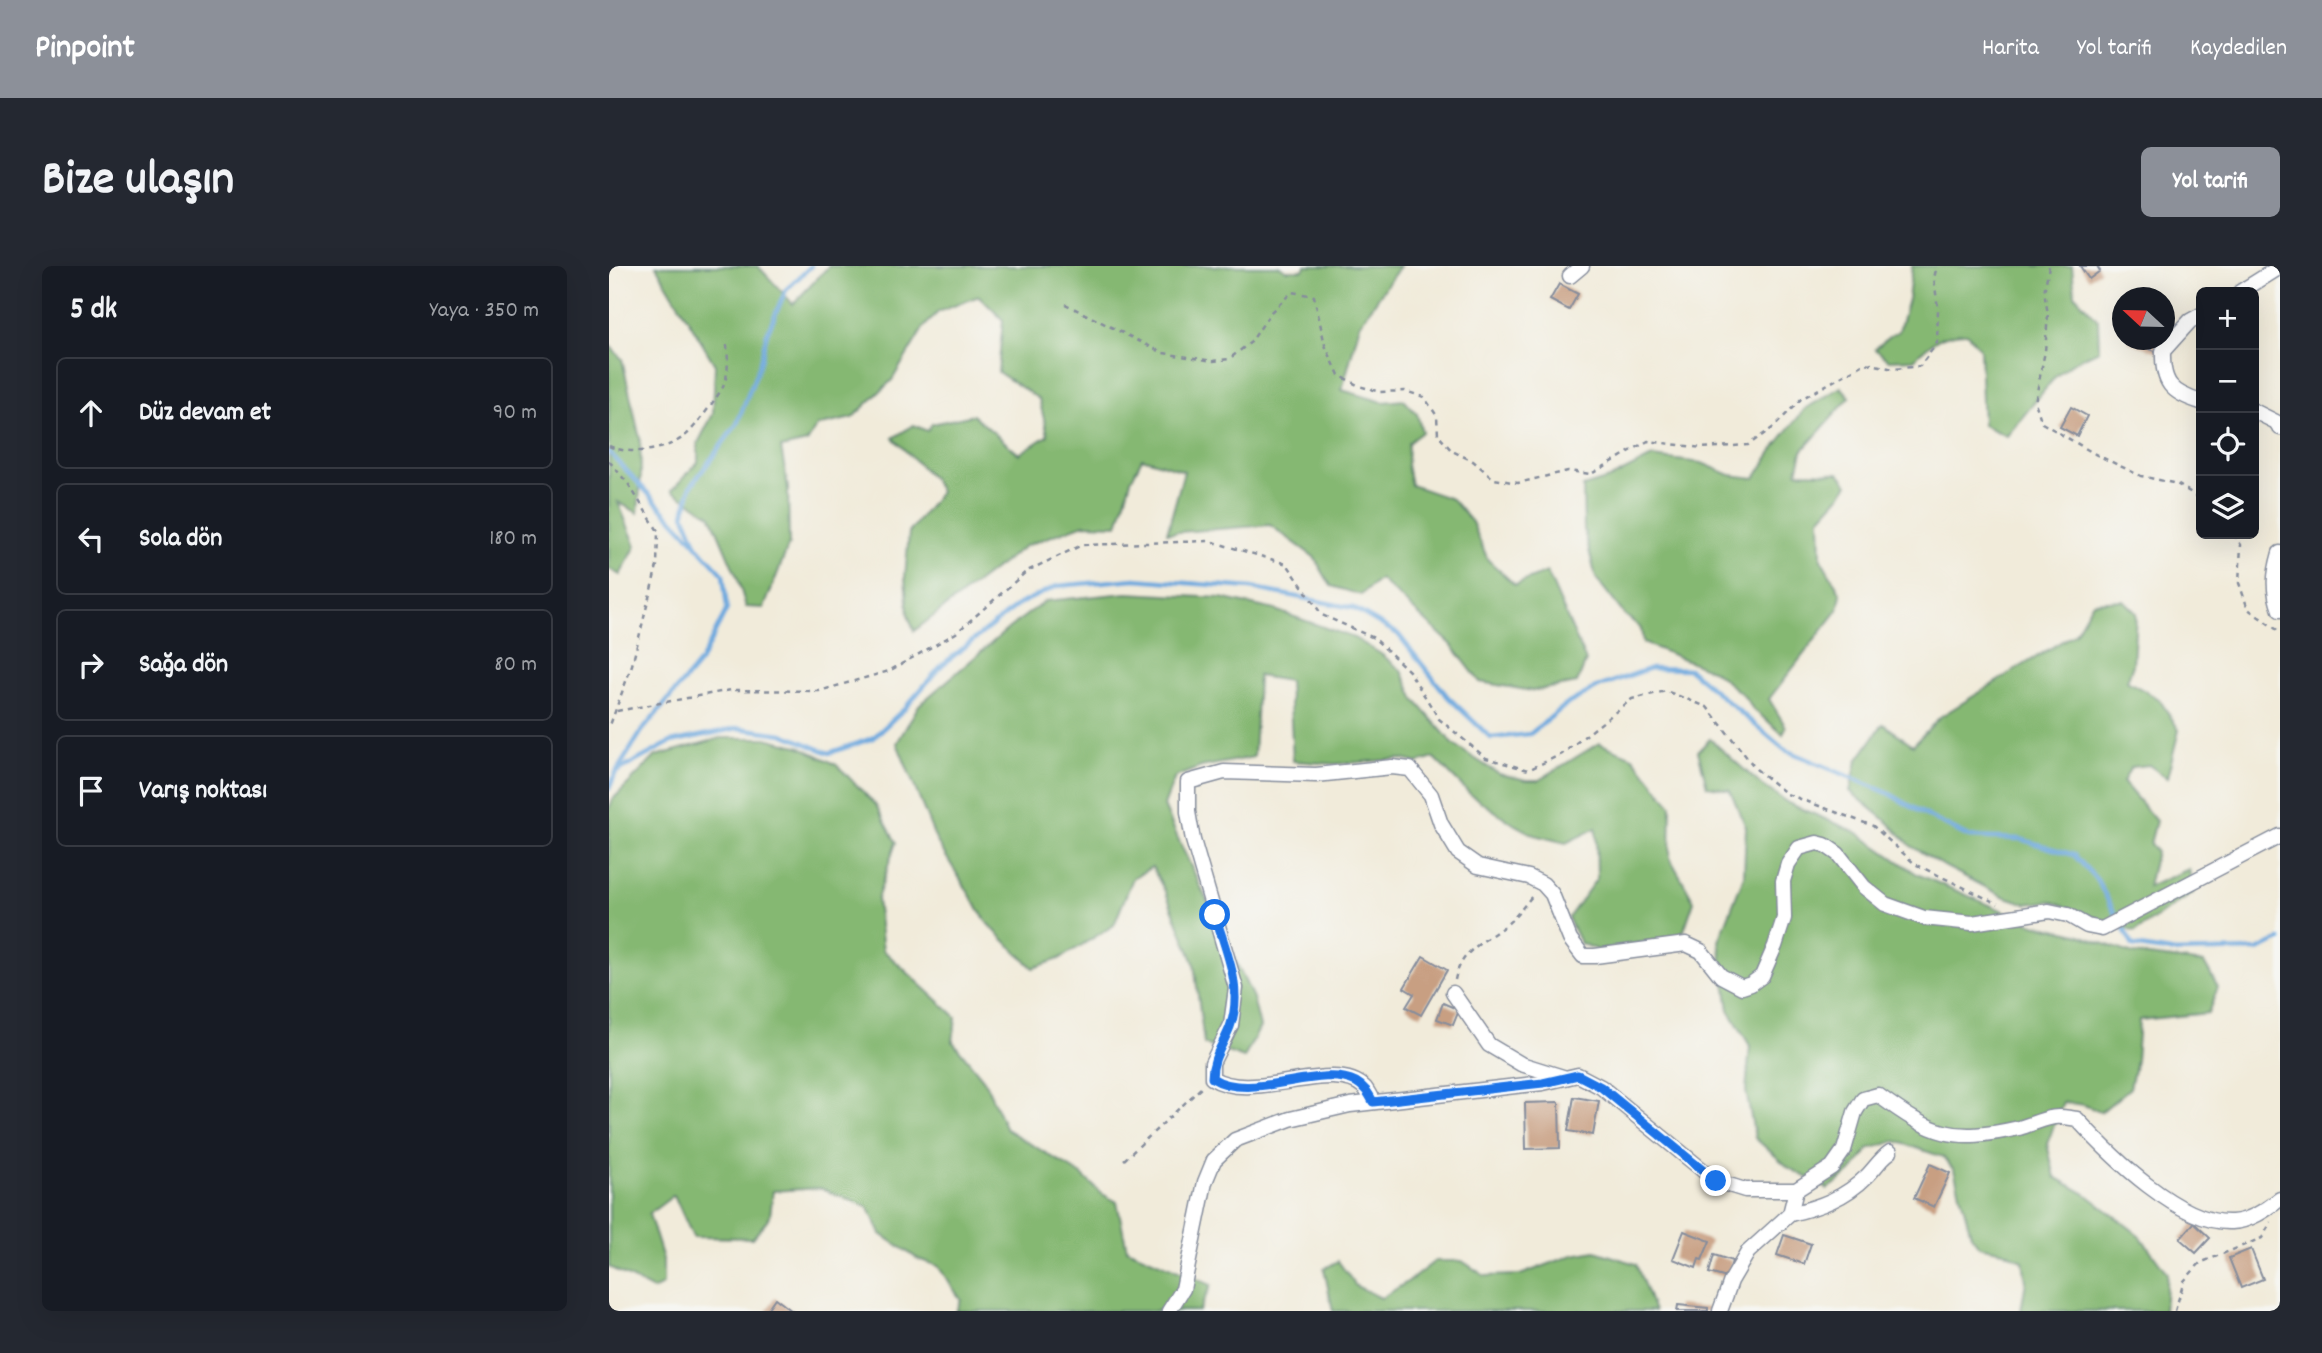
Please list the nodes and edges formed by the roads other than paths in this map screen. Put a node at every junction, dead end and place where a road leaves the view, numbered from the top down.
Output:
1 (1582, 266) edge
2 (2280, 267) edge
3 (1570, 276) dead end
4 (2248, 287) edge
5 (2196, 318) edge
6 (2196, 401) edge
7 (2258, 413) edge
8 (2280, 428) edge
9 (2280, 553) edge
10 (2280, 610) edge
11 (2280, 836) edge
12 (1453, 993) road end
13 (1568, 1078) junction
14 (1373, 1102) junction
15 (1890, 1152) dead end
16 (1796, 1190) junction
17 (2280, 1199) edge
18 (1790, 1214) junction
19 (1169, 1311) edge
20 (1720, 1311) edge

1 - 3 street
2 - 4 street
5 - 6 street
7 - 8 street
9 - 10 street
11 - 14 street
12 - 13 street
13 - 14 street
13 - 16 street
14 - 19 street
15 - 18 street
16 - 17 street
16 - 18 street
18 - 20 street

